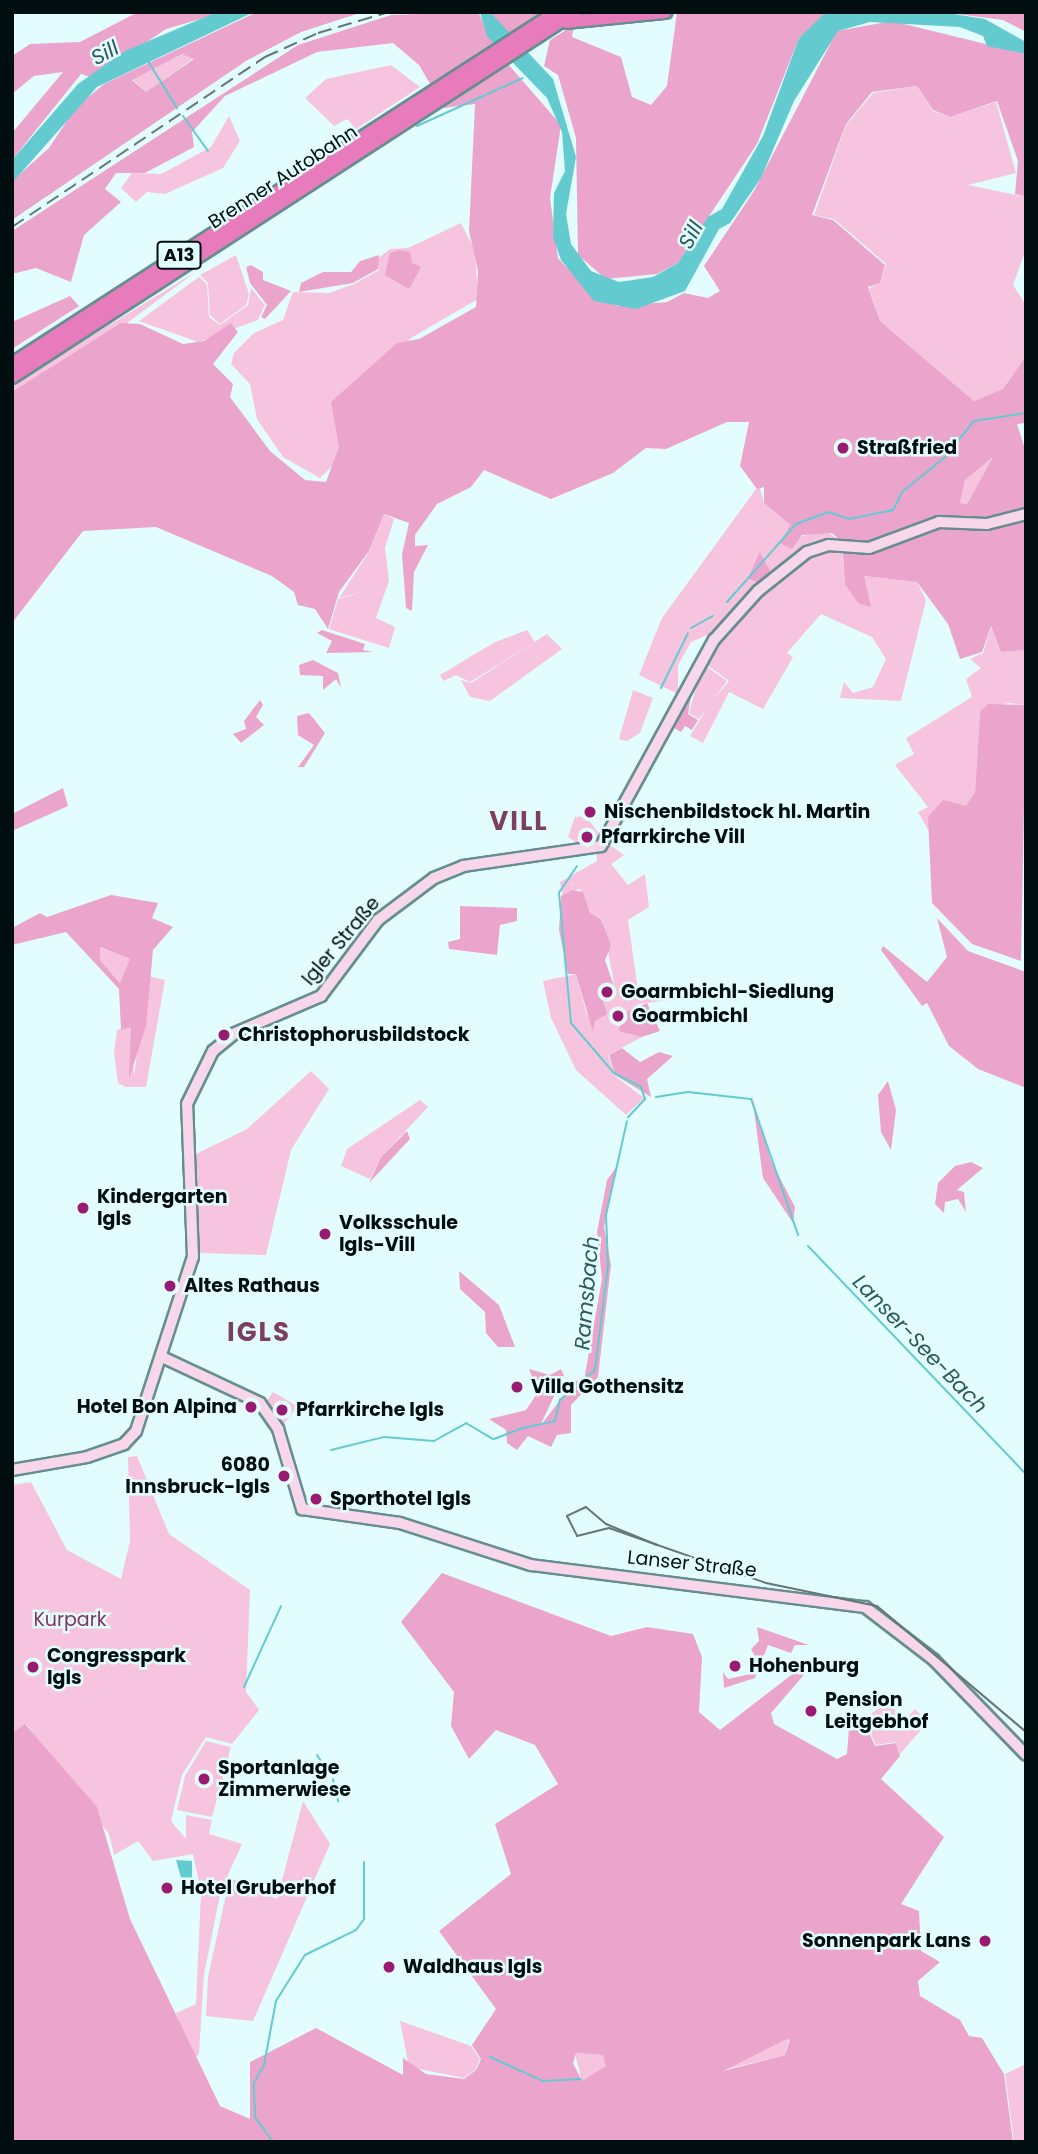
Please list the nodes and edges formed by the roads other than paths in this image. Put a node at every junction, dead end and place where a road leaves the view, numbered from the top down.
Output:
1 (557, 12) edge
2 (635, 12) edge
3 (655, 12) edge
4 (665, 12) edge
5 (579, 14) edge
6 (443, 91) junction
7 (12, 364) edge
8 (12, 377) edge
9 (1026, 514) edge
10 (162, 1357) junction
11 (12, 1470) edge
12 (1026, 1755) edge

1 - 6 highway, Brenner Autobahn / A13
2 - 3 highway
4 - 5 highway
5 - 6 highway, Brenner Autobahn / A13
6 - 7 highway, Brenner Autobahn / A13
6 - 8 highway, Brenner Autobahn / A13
9 - 10 main road, Igler Straße
10 - 11 main road
10 - 12 main road, Lanser Straße

